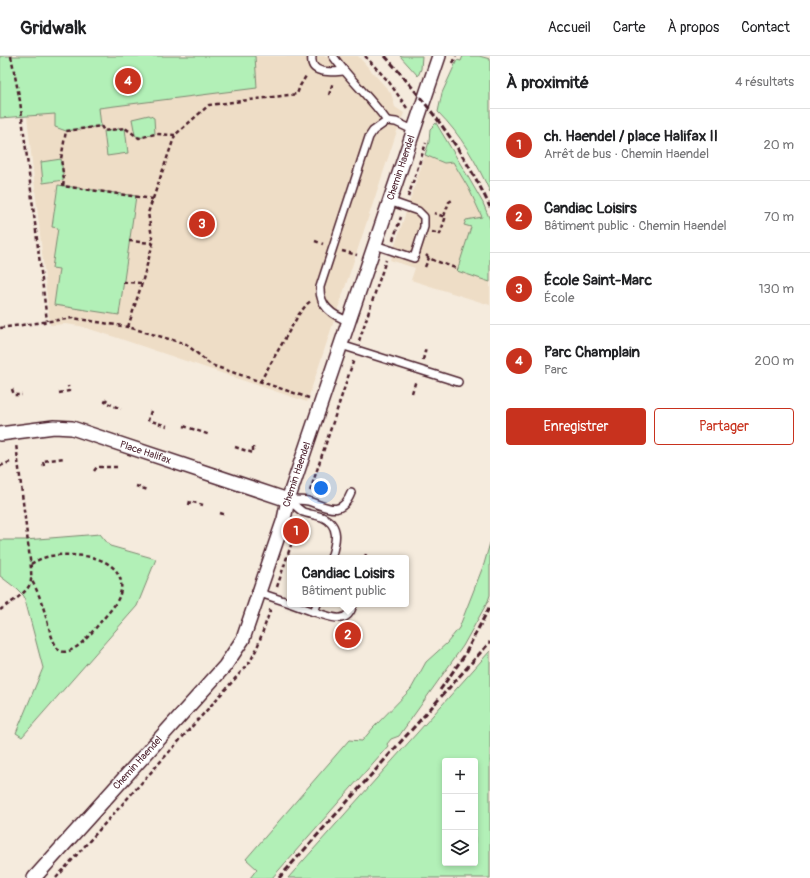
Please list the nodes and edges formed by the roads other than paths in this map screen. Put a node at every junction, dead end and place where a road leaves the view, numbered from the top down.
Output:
1 (312, 56) edge
2 (333, 56) edge
3 (439, 56) edge
4 (343, 71) junction
5 (387, 121) junction
6 (414, 130) junction
7 (389, 201) junction
8 (375, 245) junction
9 (349, 321) junction
10 (341, 345) junction
11 (458, 382) dead end
12 (0, 434) edge
13 (350, 493) dead end
14 (288, 500) junction
15 (332, 555) edge
16 (260, 593) junction
17 (287, 603) edge
18 (300, 607) edge
19 (316, 607) edge
20 (352, 607) edge
21 (314, 612) junction
22 (34, 878) edge

1 - 4 lane
2 - 4 lane
3 - 6 street, Chemin Haendel
4 - 5 lane
5 - 6 lane
5 - 9 lane
6 - 7 street, Chemin Haendel
7 - 8 street, Chemin Haendel
7 - 8 lane
8 - 9 street, Chemin Haendel
9 - 10 street, Chemin Haendel
10 - 11 lane
10 - 14 street, Chemin Haendel
12 - 14 street, Place Halifax
13 - 14 lane
14 - 15 lane
14 - 16 street, Chemin Haendel
16 - 17 lane
16 - 22 street, Chemin Haendel
18 - 21 lane
19 - 21 lane
20 - 21 lane

